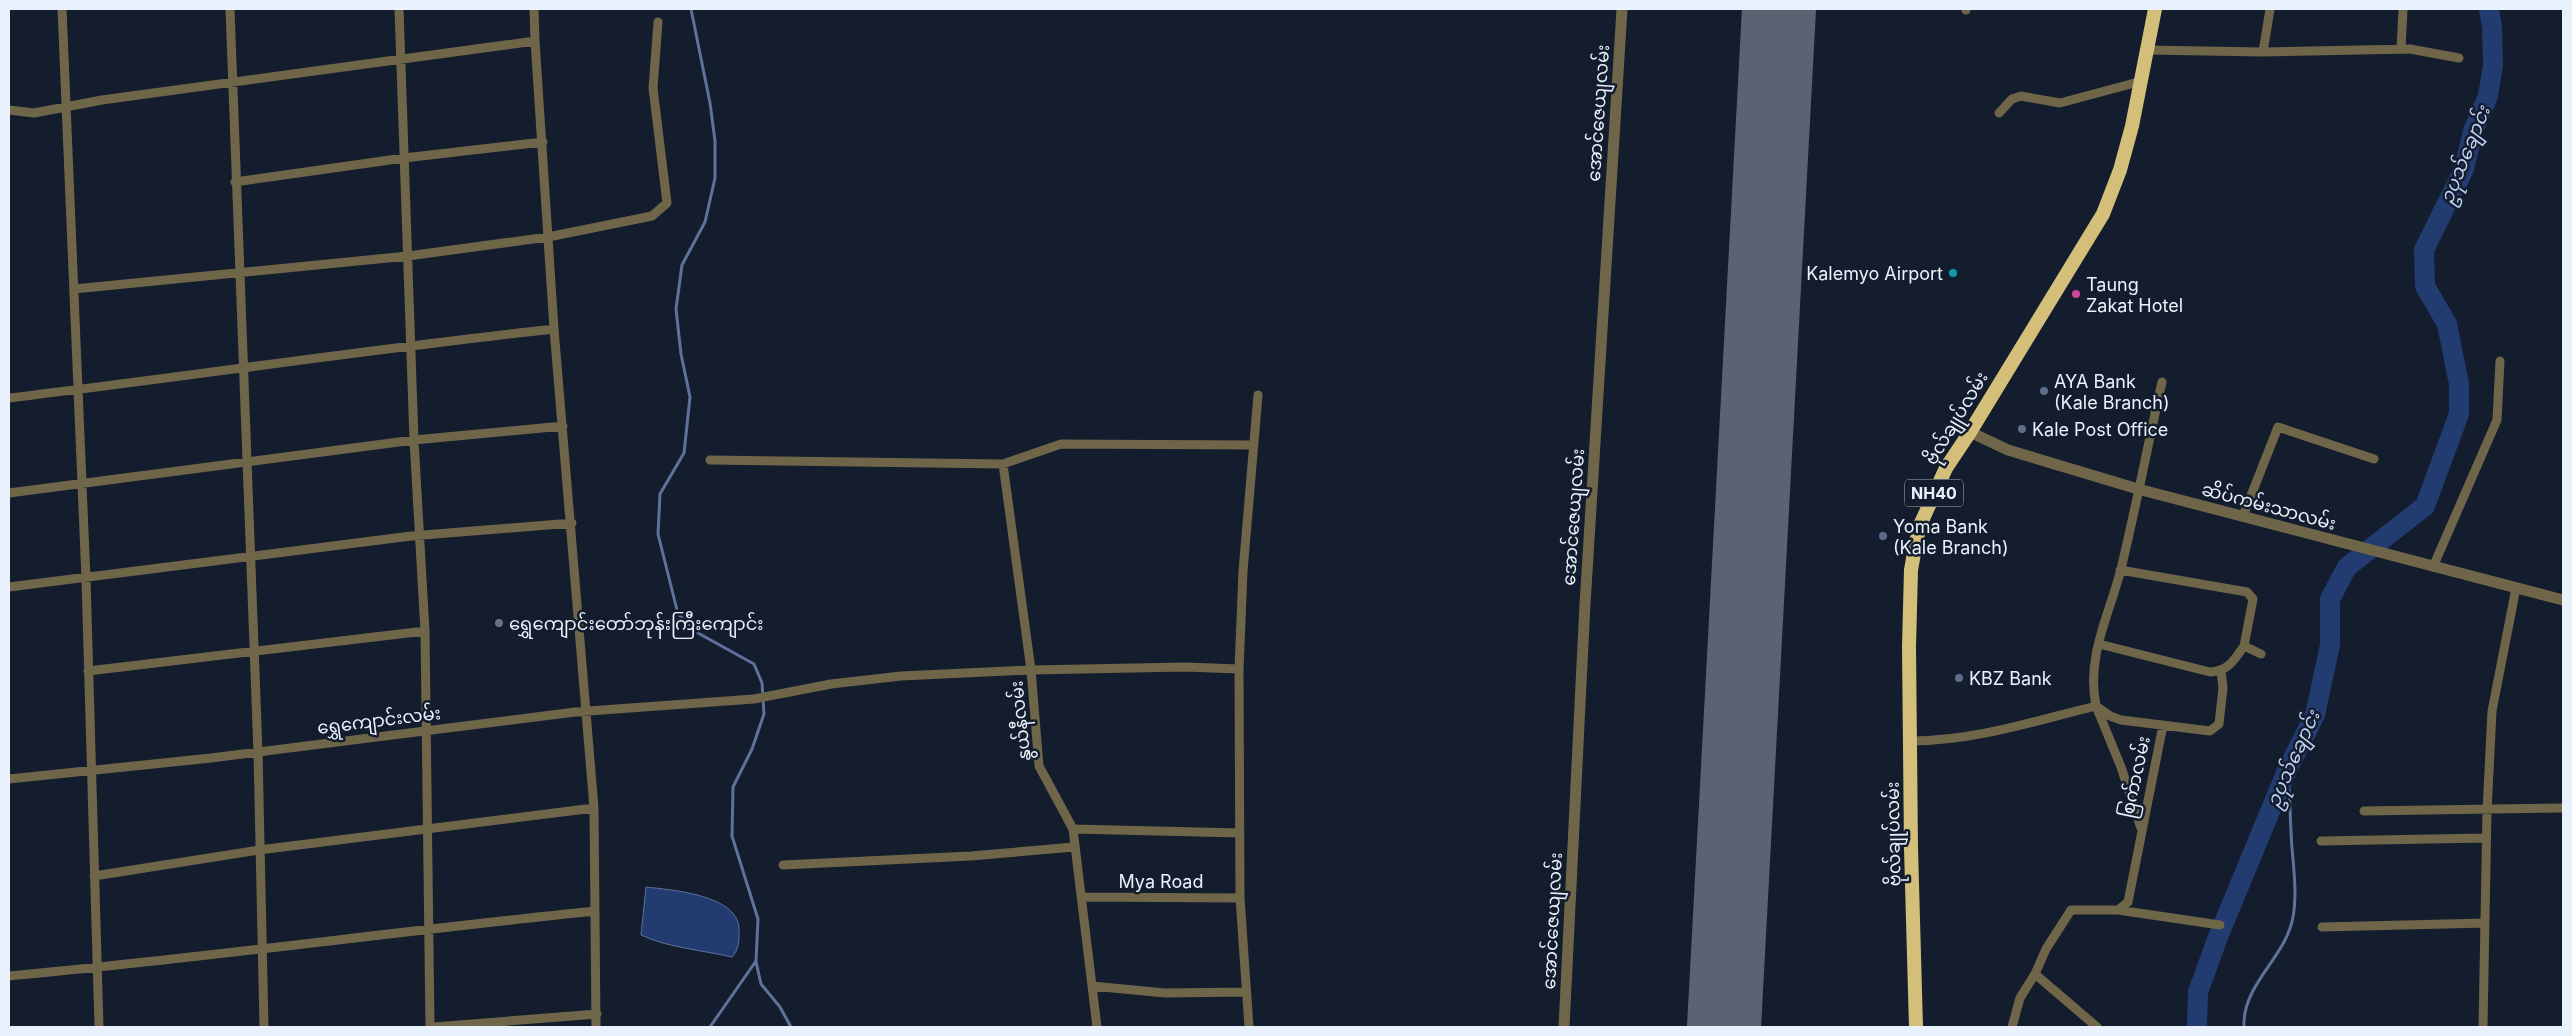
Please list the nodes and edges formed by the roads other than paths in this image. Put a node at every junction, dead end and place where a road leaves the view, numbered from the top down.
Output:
1 (62, 9) edge
2 (230, 9) edge
3 (399, 9) edge
4 (534, 9) edge
5 (1622, 9) edge
6 (2155, 9) edge
7 (2270, 9) edge
8 (2403, 9) edge
9 (658, 22) dead end
10 (535, 41) junction
11 (2401, 49) junction
12 (2147, 50) junction
13 (2263, 52) junction
14 (2459, 58) dead end
15 (400, 60) junction
16 (2142, 81) junction
17 (233, 83) junction
18 (66, 108) junction
19 (9, 110) edge
20 (1999, 113) dead end
21 (543, 142) junction
22 (404, 158) junction
23 (235, 182) junction
24 (548, 237) junction
25 (408, 256) junction
26 (240, 271) junction
27 (74, 289) junction
28 (554, 329) junction
29 (410, 345) junction
30 (2500, 361) dead end
31 (243, 369) junction
32 (2162, 382) dead end
33 (78, 390) junction
34 (1258, 395) dead end
35 (9, 398) edge
36 (563, 426) junction
37 (1970, 432) junction
38 (414, 440) junction
39 (1254, 445) junction
40 (2374, 459) dead end
41 (710, 460) dead end
42 (246, 464) junction
43 (1003, 464) junction
44 (82, 484) junction
45 (2138, 489) junction
46 (9, 494) edge
47 (2243, 516) junction
48 (572, 523) junction
49 (420, 536) junction
50 (251, 556) junction
51 (2434, 567) junction
52 (2120, 570) junction
53 (86, 578) junction
54 (9, 587) edge
55 (2516, 588) junction
56 (2563, 600) edge
57 (425, 631) junction
58 (2099, 644) junction
59 (2244, 646) junction
60 (254, 653) junction
61 (2260, 654) dead end
62 (1031, 670) junction
63 (1238, 670) junction
64 (88, 671) junction
65 (2221, 671) junction
66 (2096, 706) junction
67 (586, 710) junction
68 (2163, 725) junction
69 (427, 731) junction
70 (1911, 741) junction
71 (258, 752) junction
72 (90, 769) junction
73 (9, 779) edge
74 (594, 808) junction
75 (2563, 808) edge
76 (2364, 811) dead end
77 (2487, 811) junction
78 (428, 829) junction
79 (1073, 829) junction
80 (2141, 829) junction
81 (1240, 833) junction
82 (2486, 838) junction
83 (2321, 841) dead end
84 (1074, 847) junction
85 (259, 850) junction
86 (782, 865) dead end
87 (94, 876) junction
88 (1081, 896) junction
89 (1240, 898) junction
90 (2118, 910) junction
91 (594, 911) junction
92 (2485, 923) junction
93 (2220, 925) dead end
94 (2322, 927) dead end
95 (428, 928) junction
96 (261, 950) junction
97 (97, 968) junction
98 (2035, 974) junction
99 (9, 976) edge
100 (1092, 986) junction
101 (1245, 992) junction
102 (597, 1014) junction
103 (99, 1027) edge
104 (264, 1027) edge
105 (430, 1027) edge
106 (434, 1027) edge
107 (596, 1027) edge
108 (1096, 1027) edge
109 (1249, 1027) edge
110 (1564, 1027) edge
111 (1916, 1027) edge
112 (2012, 1027) edge
113 (2097, 1027) edge
114 (2483, 1027) edge

1 - 18 street
2 - 17 street
3 - 15 street
4 - 10 street
5 - 110 street, အောင်ဇေယျလမ်း
6 - 12 highway, ဗိုလ်ချုပ်လမ်း / NH40
7 - 13 street
8 - 11 street
9 - 24 street
10 - 15 street
10 - 21 street
11 - 13 street
11 - 14 street
12 - 13 street
12 - 16 highway, ဗိုလ်ချုပ်လမ်း / NH40
15 - 17 street
15 - 22 street
16 - 20 street
16 - 37 highway, ဗိုလ်ချုပ်လမ်း / NH40
17 - 18 street
17 - 23 street
18 - 19 street
18 - 27 street
21 - 22 street
21 - 24 street
22 - 23 street
22 - 25 street
23 - 26 street
24 - 25 street
24 - 28 street
25 - 26 street
25 - 29 street
26 - 27 street
26 - 31 street
27 - 33 street
28 - 29 street
28 - 36 street
29 - 31 street
29 - 38 street
30 - 51 street
31 - 33 street
31 - 42 street
32 - 45 street
33 - 35 street
33 - 44 street
34 - 39 street
36 - 38 street
36 - 48 street
37 - 45 street, ဆိပ်ကမ်းသာလမ်း
37 - 70 highway, ဗိုလ်ချုပ်လမ်း / NH40
38 - 42 street
38 - 49 street
39 - 43 street
39 - 63 street
40 - 47 street
41 - 43 street
42 - 44 street
42 - 50 street
43 - 62 street, နွယ်နီလမ်း
44 - 46 street
44 - 53 street
45 - 47 street, ဆိပ်ကမ်းသာလမ်း
45 - 52 street
47 - 51 street, ဆိပ်ကမ်းသာလမ်း
48 - 49 street
48 - 67 street
49 - 50 street
49 - 57 street
50 - 53 street
50 - 60 street
51 - 55 street, ဆိပ်ကမ်းသာလမ်း
52 - 58 street
52 - 59 street
53 - 54 street
53 - 64 street
55 - 56 street, ဆိပ်ကမ်းသာလမ်း
55 - 77 street
57 - 60 street
57 - 69 street
58 - 65 street
58 - 66 street
59 - 61 street
59 - 65 street
60 - 64 street
60 - 71 street
62 - 63 street, ရွှေကျောင်းလမ်း
62 - 67 street, ရွှေကျောင်းလမ်း
62 - 79 street, နွယ်နီလမ်း
63 - 81 street
64 - 72 street
65 - 68 street
66 - 68 street, စြက်ာလမ်း
66 - 70 street
66 - 80 street
67 - 69 street, ရွှေကျောင်းလမ်း
67 - 74 street
68 - 80 street, စြက်ာလမ်း
69 - 71 street, ရွှေကျောင်းလမ်း
69 - 78 street
70 - 111 highway, ဗိုလ်ချုပ်လမ်း / NH40
71 - 72 street, ရွှေကျောင်းလမ်း
71 - 85 street
72 - 73 street, ရွှေကျောင်းလမ်း
72 - 87 street
74 - 78 street
74 - 91 street
75 - 77 street
76 - 77 street
77 - 82 street
78 - 85 street
78 - 95 street
79 - 81 street
79 - 84 street, နွယ်နီလမ်း
80 - 90 street, စြက်ာလမ်း
81 - 89 street
82 - 83 street
82 - 92 street
84 - 86 street
84 - 88 street, နွယ်နီလမ်း
85 - 87 street
85 - 96 street
87 - 97 street
88 - 89 street, Mya Road
88 - 100 street, နွယ်နီလမ်း
89 - 101 street
90 - 93 street
90 - 98 street
91 - 95 street
91 - 102 street
92 - 94 street
92 - 114 street
95 - 96 street
95 - 105 street
96 - 97 street
96 - 104 street
97 - 99 street
97 - 103 street
98 - 112 street
98 - 113 street
100 - 101 street
100 - 108 street, နွယ်နီလမ်း
101 - 109 street
102 - 106 street
102 - 107 street

